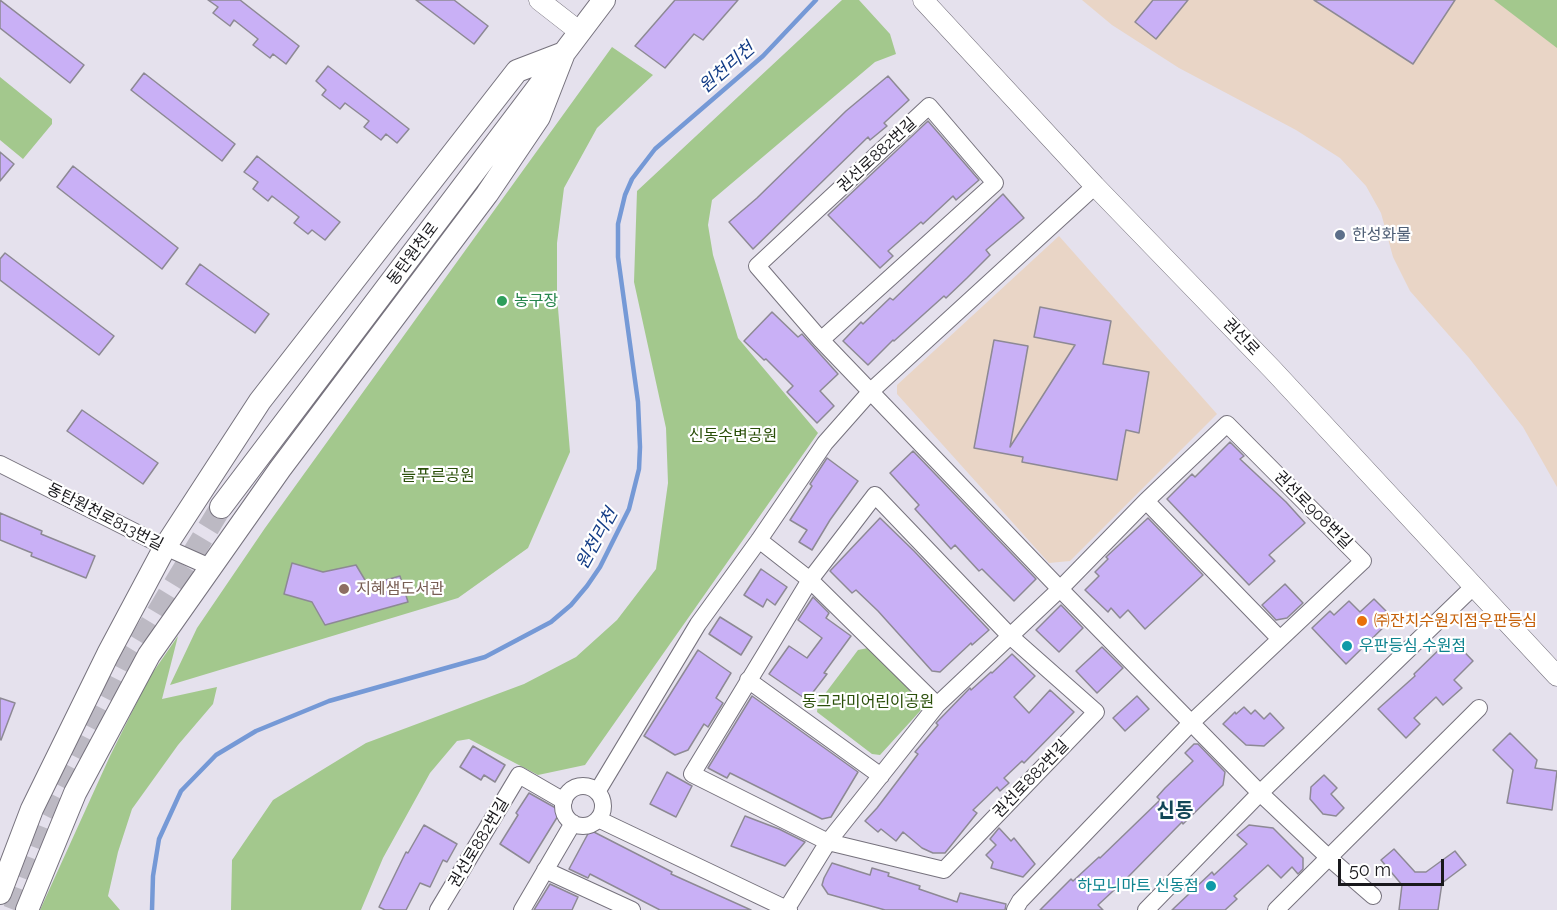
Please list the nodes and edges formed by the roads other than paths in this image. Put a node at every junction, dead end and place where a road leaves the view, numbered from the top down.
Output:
1 (539, 0) edge
2 (604, 0) edge
3 (923, 0) edge
4 (580, 32) junction
5 (564, 53) junction
6 (1095, 186) junction
7 (821, 340) junction
8 (871, 391) junction
9 (0, 464) edge
10 (1146, 501) junction
11 (221, 507) tunnel mouth
12 (759, 540) junction
13 (165, 547) junction
14 (210, 567) junction
15 (810, 580) junction
16 (1473, 588) junction
17 (1060, 590) junction
18 (1010, 636) junction
19 (1280, 639) junction
20 (1557, 676) edge
21 (748, 680) junction
22 (937, 705) junction
23 (1479, 708) dead end
24 (1191, 723) junction
25 (881, 776) junction
26 (597, 792) junction
27 (1260, 793) junction
28 (564, 801) junction
29 (598, 819) junction
30 (573, 824) junction
31 (828, 842) junction
32 (1328, 857) junction
33 (545, 870) junction
34 (0, 893) edge
35 (1373, 896) dead end
36 (600, 904) edge
37 (27, 910) edge
38 (438, 910) edge
39 (522, 910) edge
40 (632, 910) edge
41 (787, 910) edge
42 (1015, 910) edge
43 (1146, 910) edge
44 (1276, 910) edge

1 - 4 street
2 - 4 main road, 동탄원천로
3 - 6 street, 권선로
4 - 5 main road, 동탄원천로
5 - 11 main road, 동탄원천로
5 - 13 main road
5 - 14 main road
6 - 8 street
6 - 16 street, 권선로
7 - 7 street, 권선로882번길
7 - 8 street, 권선로882번길
8 - 12 street
8 - 17 street
9 - 13 street, 동탄원천로813번길
10 - 17 street, 권선로908번길
10 - 19 street
10 - 19 street, 권선로908번길
12 - 15 street
12 - 26 street
13 - 14 street, 동탄원천로813번길
13 - 34 main road
14 - 37 main road
15 - 18 street, 권선로882번길
15 - 21 street, 권선로882번길
15 - 22 street
16 - 20 street, 권선로
16 - 27 street
17 - 18 street, 권선로908번길
17 - 24 street
18 - 22 street, 권선로908번길
18 - 31 street, 권선로882번길
19 - 24 street
21 - 25 street
21 - 31 street, 권선로882번길
22 - 25 street
23 - 32 street
24 - 27 street
24 - 42 street
25 - 31 street
26 - 28 street
26 - 29 street
27 - 32 street
27 - 43 street
28 - 30 street
28 - 38 street, 권선로882번길
29 - 30 street
29 - 41 street
30 - 33 street
31 - 41 street
32 - 35 street
32 - 44 street
33 - 36 street
33 - 39 street
36 - 40 street

